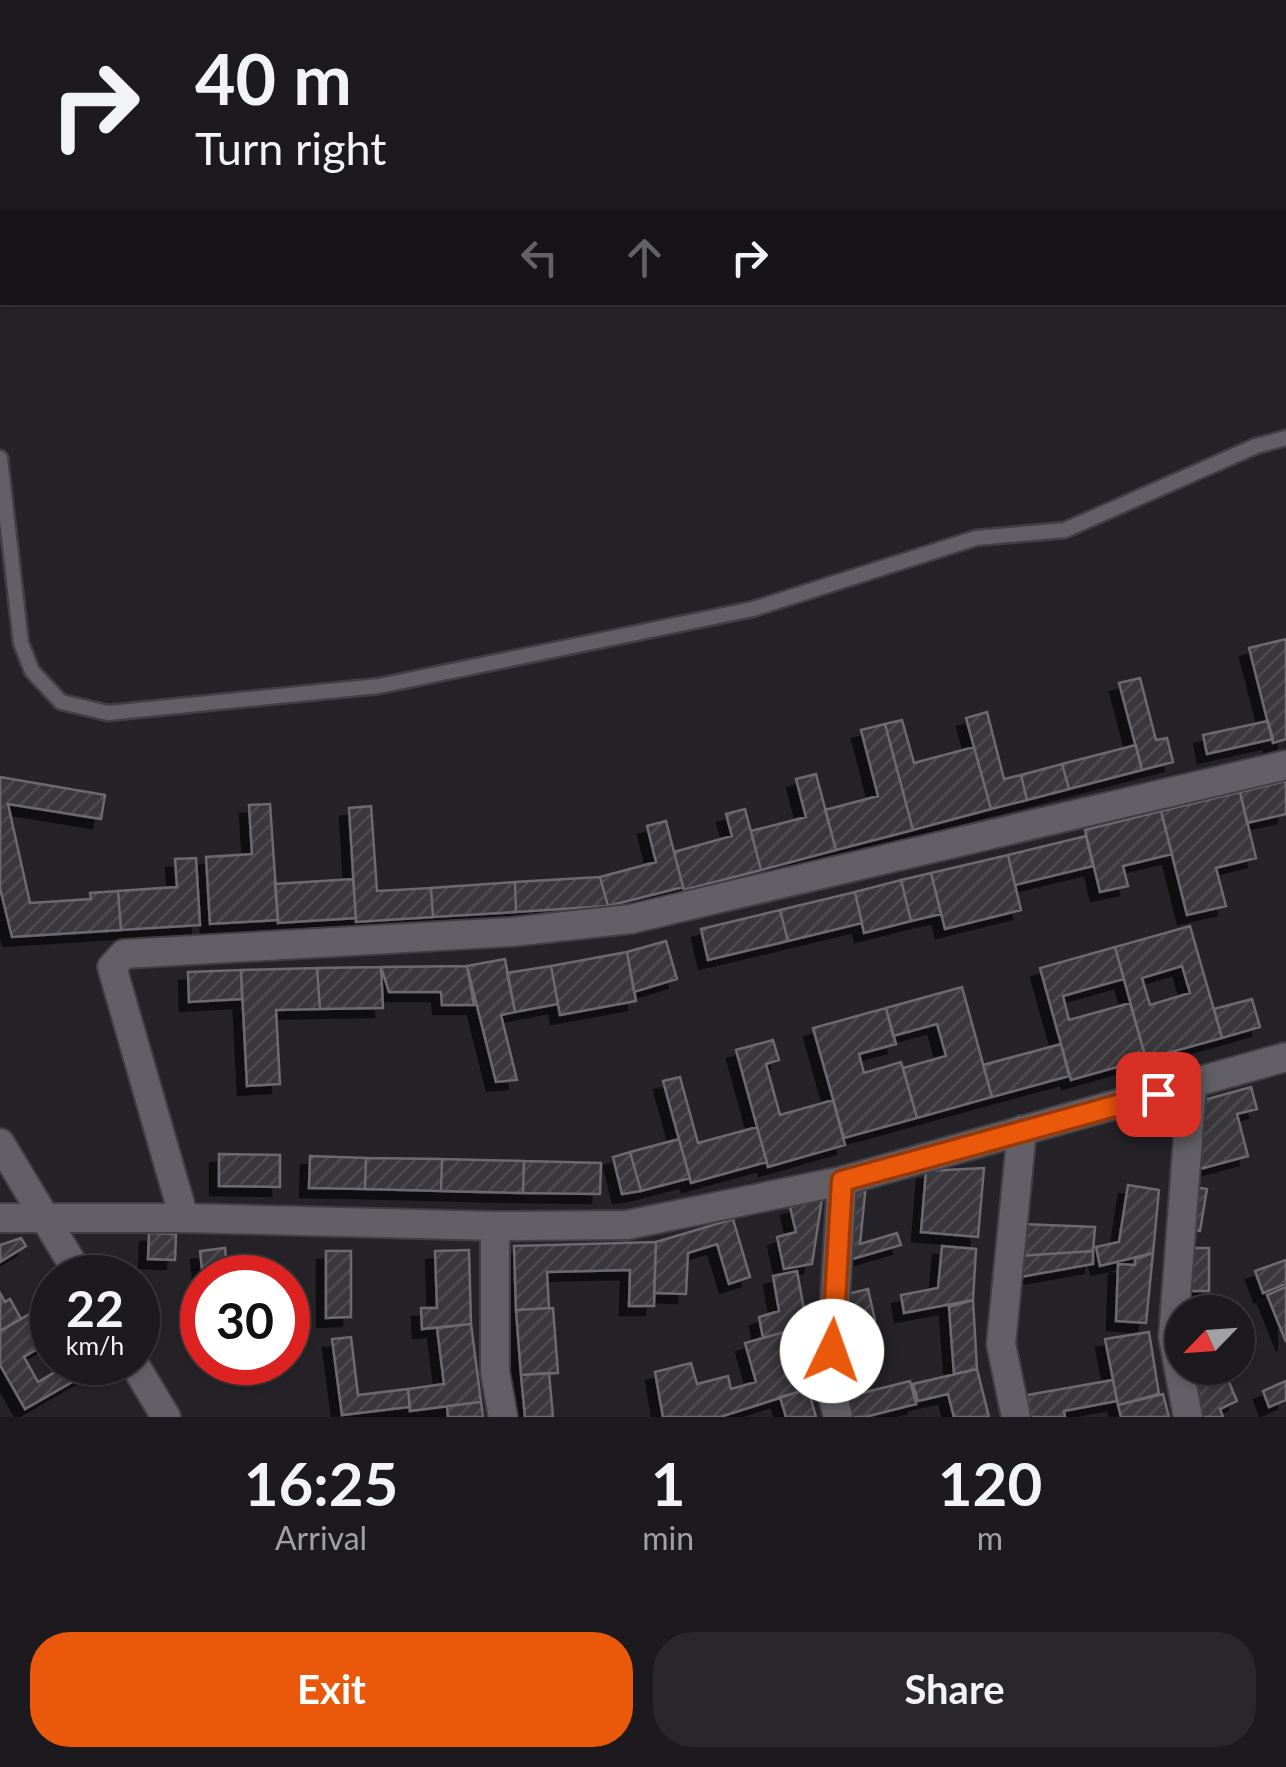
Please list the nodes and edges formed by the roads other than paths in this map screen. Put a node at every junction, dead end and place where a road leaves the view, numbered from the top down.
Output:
1 (1286, 438) edge
2 (0, 458) edge
3 (1286, 765) edge
4 (1286, 1057) edge
5 (1192, 1085) junction
6 (1022, 1130) junction
7 (0, 1142) edge
8 (842, 1181) junction
9 (44, 1217) junction
10 (0, 1218) edge
11 (184, 1218) junction
12 (495, 1226) junction
13 (67, 1255) edge
14 (146, 1385) edge
15 (166, 1417) edge
16 (503, 1417) edge
17 (838, 1417) edge
18 (1016, 1417) edge
19 (1188, 1417) edge

1 - 2 lane
3 - 11 street
4 - 5 street
5 - 6 street
5 - 19 street
6 - 8 street
6 - 18 street
7 - 9 street
8 - 12 street
8 - 17 street
9 - 10 street
9 - 11 street
9 - 13 street
11 - 12 street
12 - 16 street
14 - 15 street

